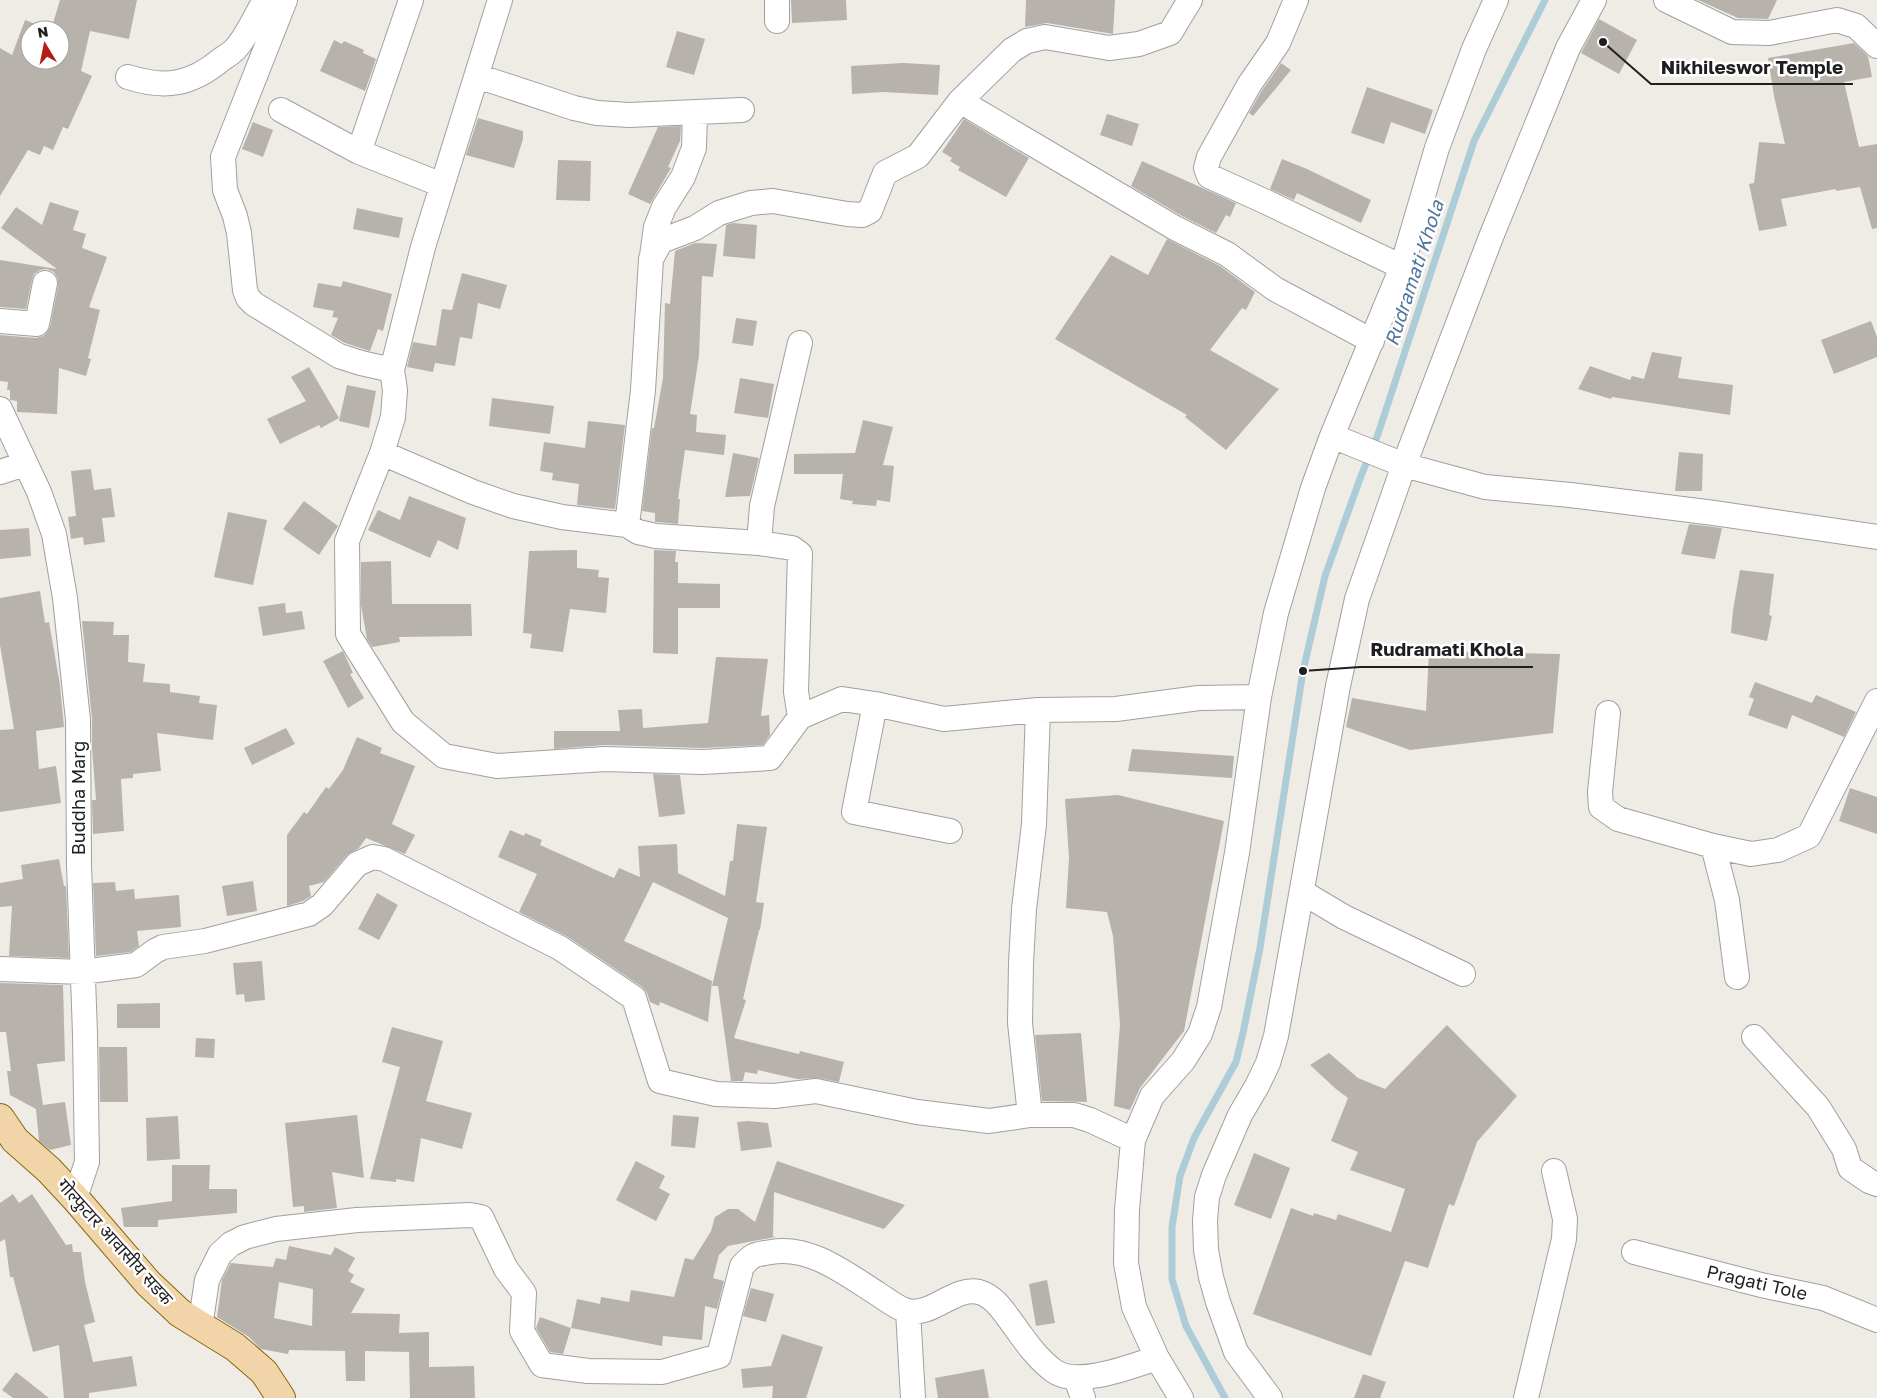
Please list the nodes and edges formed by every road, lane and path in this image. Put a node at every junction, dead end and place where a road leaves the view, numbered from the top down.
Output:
1 (265, 0) edge
2 (285, 0) edge
3 (411, 0) edge
4 (500, 0) edge
5 (1190, 0) edge
6 (1296, 0) edge
7 (1496, 0) edge
8 (1594, 0) edge
9 (1666, 0) edge
10 (1877, 46) edge
11 (477, 76) junction
12 (128, 77) dead end
13 (960, 101) junction
14 (281, 110) dead end
15 (742, 110) dead end
16 (695, 112) junction
17 (359, 152) junction
18 (442, 185) junction
19 (651, 259) junction
20 (1402, 268) junction
21 (45, 283) dead end
22 (0, 321) edge
23 (1372, 341) junction
24 (800, 343) dead end
25 (392, 370) junction
26 (0, 409) edge
27 (1341, 440) junction
28 (382, 453) junction
29 (1396, 462) junction
30 (25, 464) junction
31 (0, 472) edge
32 (627, 525) junction
33 (1877, 536) edge
34 (759, 543) junction
35 (1259, 697) junction
36 (1877, 701) edge
37 (875, 704) junction
38 (1038, 710) junction
39 (1608, 713) dead end
40 (800, 717) junction
41 (950, 830) dead end
42 (1713, 846) junction
43 (1302, 892) junction
44 (0, 969) edge
45 (82, 972) junction
46 (1463, 974) dead end
47 (1737, 976) dead end
48 (1754, 1037) dead end
49 (1030, 1115) junction
50 (0, 1118) edge
51 (1133, 1140) junction
52 (1554, 1171) dead end
53 (1877, 1184) edge
54 (76, 1198) junction
55 (1634, 1252) dead end
56 (908, 1311) junction
57 (1877, 1320) edge
58 (200, 1327) junction
59 (1157, 1358) junction
60 (1079, 1388) edge
61 (281, 1398) edge
62 (913, 1398) edge
63 (1181, 1398) edge
64 (1270, 1398) edge
65 (1526, 1398) edge

1 - 12 street
2 - 25 street
3 - 17 street
4 - 11 street
5 - 13 street
6 - 20 street
7 - 20 street
8 - 29 street
9 - 10 street
11 - 16 street
11 - 18 street
13 - 19 street
13 - 23 street
14 - 17 street
15 - 16 street
16 - 19 street
17 - 18 street
18 - 25 street
19 - 32 street
20 - 23 street
21 - 22 street
23 - 27 street
24 - 34 street
25 - 28 street
26 - 30 street, Buddha Marg
27 - 29 street
27 - 35 street
28 - 32 street
28 - 40 street
29 - 33 street
29 - 43 street
30 - 31 street
30 - 45 street, Buddha Marg
32 - 34 street
34 - 40 street
35 - 38 street
35 - 51 street
36 - 42 street
37 - 38 street
37 - 40 street
37 - 41 street
38 - 49 street
39 - 42 street
42 - 47 street
43 - 46 street
43 - 64 street
44 - 45 street
45 - 49 street
45 - 54 street, Buddha Marg
48 - 53 street
49 - 51 street
50 - 54 main road, गोल्फुटार आवासीय सडक
51 - 59 street
52 - 65 street
54 - 58 main road, गोल्फुटार आवासीय सडक
55 - 57 street, Pragati Tole
56 - 58 street
56 - 60 street
56 - 62 street
58 - 61 main road, गोल्फुटार आवासीय सडक
59 - 60 street
59 - 63 street

